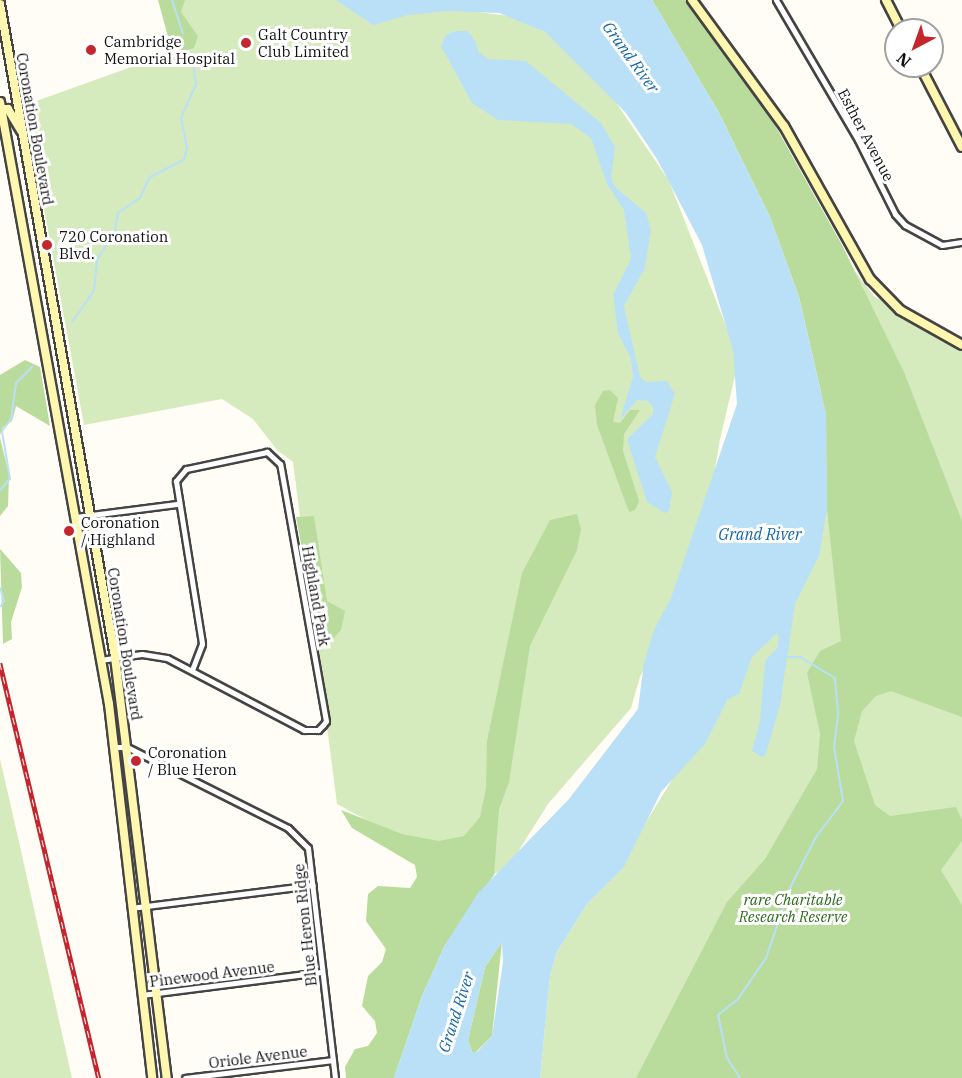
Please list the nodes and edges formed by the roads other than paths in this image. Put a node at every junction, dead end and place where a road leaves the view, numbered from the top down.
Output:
1 (692, 0) edge
2 (776, 0) edge
3 (886, 0) edge
4 (0, 4) edge
5 (895, 18) edge
6 (926, 78) edge
7 (1, 106) edge
8 (22, 132) junction
9 (962, 147) edge
10 (962, 242) edge
11 (962, 345) edge
12 (68, 390) junction
13 (53, 392) junction
14 (178, 504) junction
15 (91, 515) junction
16 (76, 517) junction
17 (115, 657) junction
18 (100, 660) junction
19 (192, 670) junction
20 (113, 747) junction
21 (127, 747) junction
22 (139, 848) junction
23 (124, 850) junction
24 (313, 885) junction
25 (131, 908) junction
26 (146, 908) junction
27 (321, 972) junction
28 (157, 993) junction
29 (142, 994) junction
30 (333, 1060) junction
31 (152, 1078) edge
32 (167, 1078) edge
33 (185, 1078) edge
34 (335, 1078) edge

1 - 11 main road
2 - 10 street, Esther Avenue
3 - 5 main road
4 - 8 main road, Coronation Boulevard
6 - 9 main road
7 - 8 main road
7 - 13 main road, Coronation Boulevard
8 - 12 main road, Coronation Boulevard
12 - 13 main road
12 - 15 main road, Coronation Boulevard
13 - 16 main road, Coronation Boulevard
14 - 15 street
14 - 19 street, Highland Park
14 - 19 street, Highland Park
15 - 16 street
15 - 17 main road, Coronation Boulevard
16 - 18 main road, Coronation Boulevard
17 - 18 street, Highland Park
17 - 19 street, Highland Park
17 - 21 main road, Coronation Boulevard
18 - 20 main road, Coronation Boulevard
20 - 21 street, Blue Heron Ridge
20 - 23 main road, Coronation Boulevard
21 - 22 main road, Coronation Boulevard
21 - 24 street, Blue Heron Ridge
22 - 23 main road
22 - 26 main road, Coronation Boulevard
23 - 25 main road, Coronation Boulevard
24 - 26 street
24 - 27 street, Blue Heron Ridge
25 - 26 street
25 - 29 main road, Coronation Boulevard
26 - 28 main road, Coronation Boulevard
27 - 28 street, Pinewood Avenue
27 - 30 street, Blue Heron Ridge
28 - 29 street, Pinewood Avenue
28 - 32 main road, Coronation Boulevard
29 - 31 main road, Coronation Boulevard
30 - 33 street, Oriole Avenue
30 - 34 street, Blue Heron Ridge

